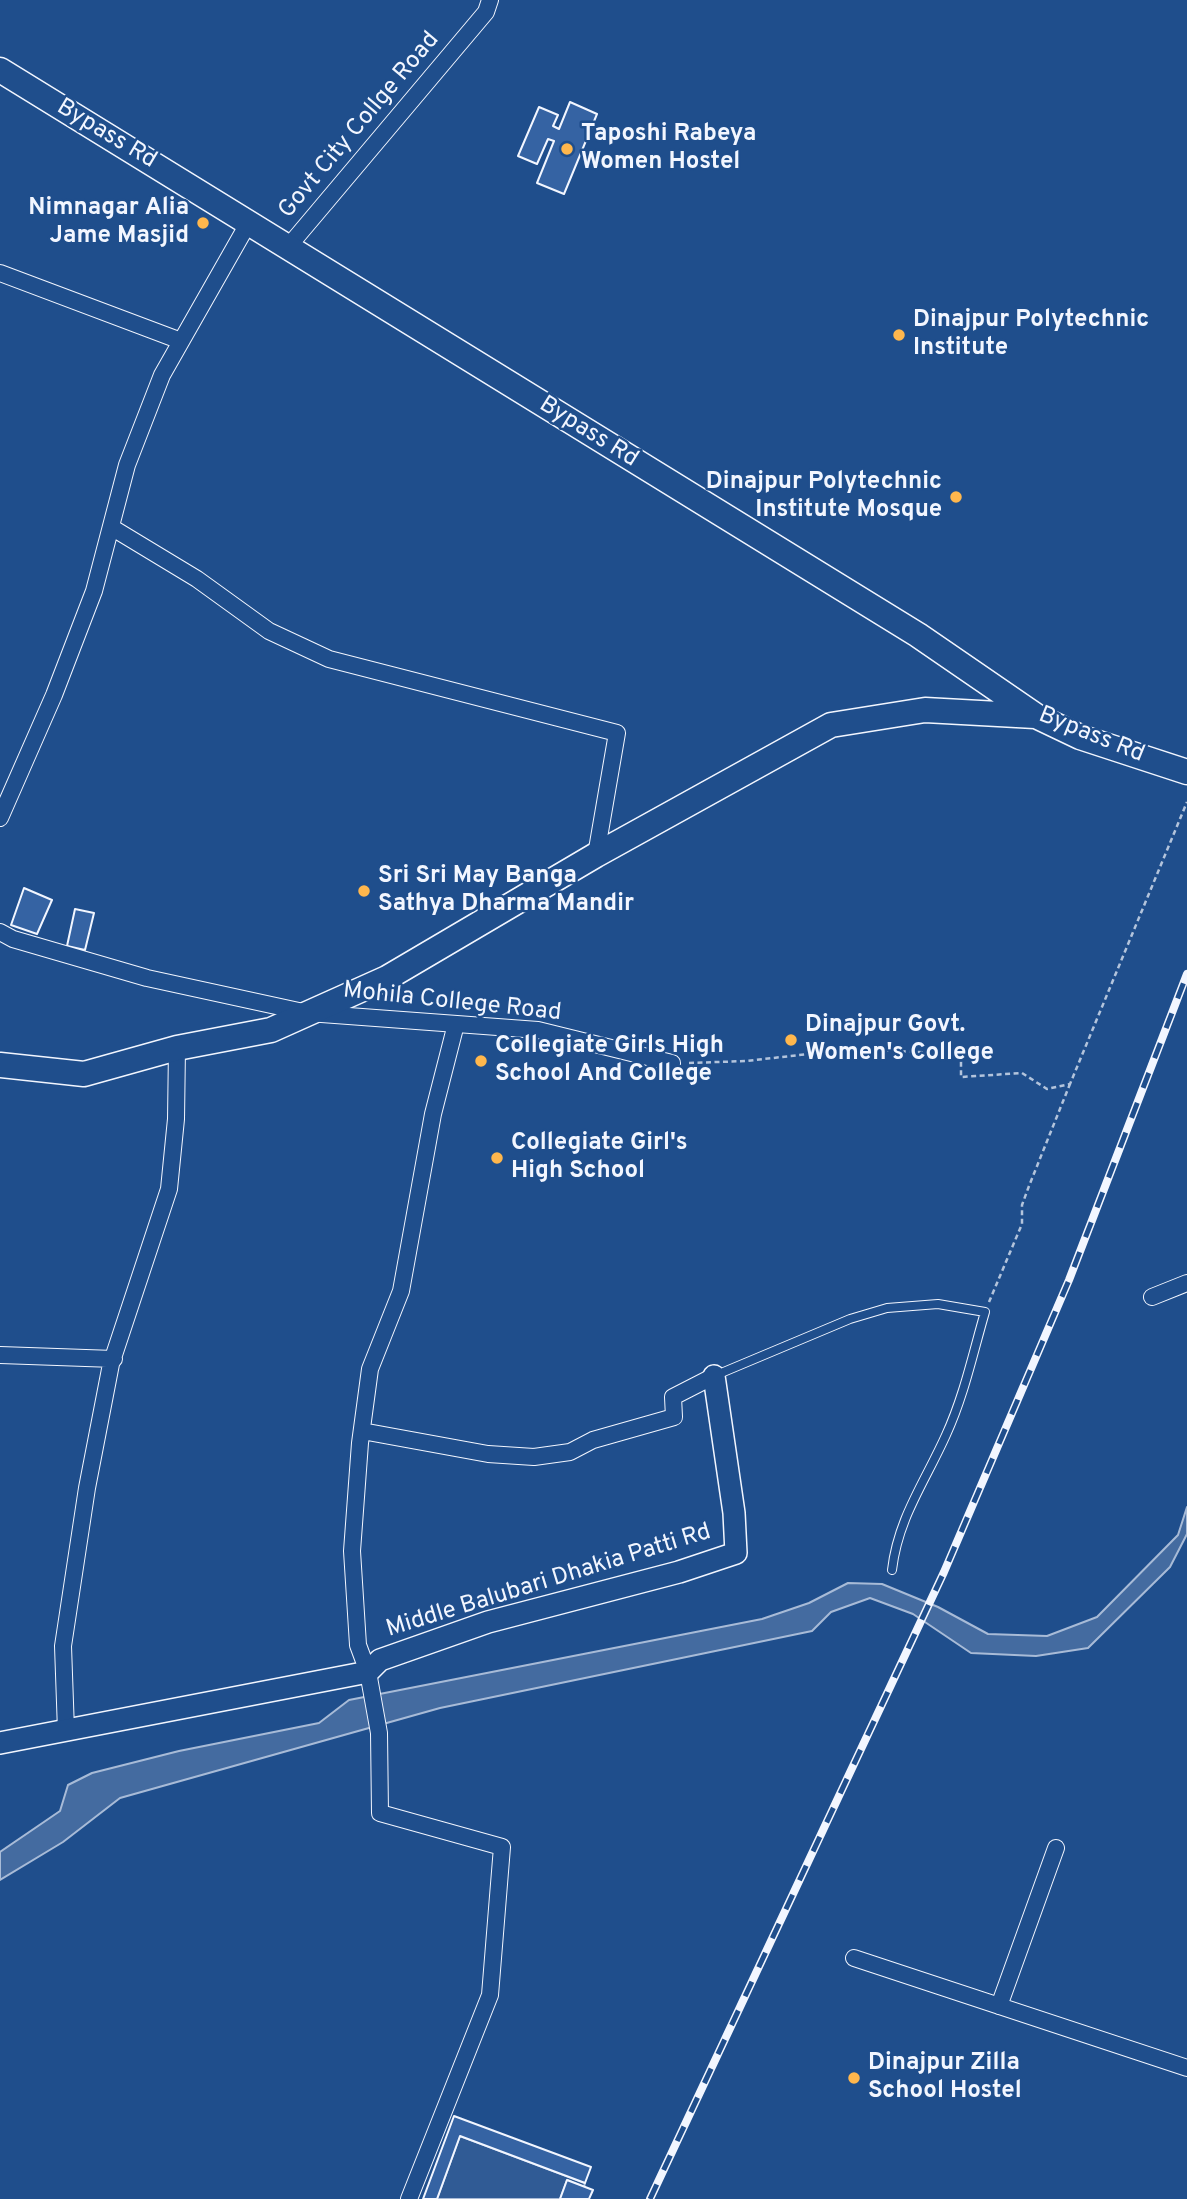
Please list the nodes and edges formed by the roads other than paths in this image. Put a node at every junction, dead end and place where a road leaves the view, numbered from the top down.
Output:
1 (490, 0) edge
2 (0, 70) edge
3 (250, 222) junction
4 (288, 247) junction
5 (0, 273) edge
6 (181, 341) junction
7 (111, 527) junction
8 (1035, 716) junction
9 (1187, 772) edge
10 (0, 818) edge
11 (596, 855) junction
12 (0, 932) edge
13 (308, 1013) junction
14 (456, 1024) junction
15 (177, 1048) junction
16 (672, 1063) road end
17 (0, 1065) edge
18 (1187, 1283) edge
19 (1152, 1297) dead end
20 (0, 1355) edge
21 (114, 1359) junction
22 (714, 1376) junction
23 (362, 1431) junction
24 (892, 1570) dead end
25 (368, 1672) junction
26 (66, 1731) junction
27 (0, 1743) edge
28 (1056, 1848) dead end
29 (854, 1958) dead end
30 (999, 2006) junction
31 (1187, 2068) edge
32 (409, 2199) edge

1 - 4 street, Govt City Collge Road
2 - 3 main road, Bypass Rd
3 - 4 main road, Bypass Rd
3 - 6 street
4 - 8 main road, Bypass Rd
5 - 6 street
6 - 7 street
7 - 10 street
7 - 11 street
8 - 9 main road, Bypass Rd
8 - 11 main road
11 - 13 main road
12 - 13 street, Mohila College Road
13 - 14 street, Mohila College Road
13 - 15 main road
14 - 16 street, Mohila College Road
14 - 23 street
15 - 17 main road
15 - 21 street
18 - 19 street
20 - 21 street
21 - 26 street
22 - 23 street
22 - 24 lane
22 - 25 street, Middle Balubari Dhakia Patti Rd
23 - 25 street
25 - 26 street, Middle Balubari Dhakia Patti Rd
25 - 32 street
26 - 27 street, Middle Balubari Dhakia Patti Rd
28 - 30 street
29 - 30 street
30 - 31 street

